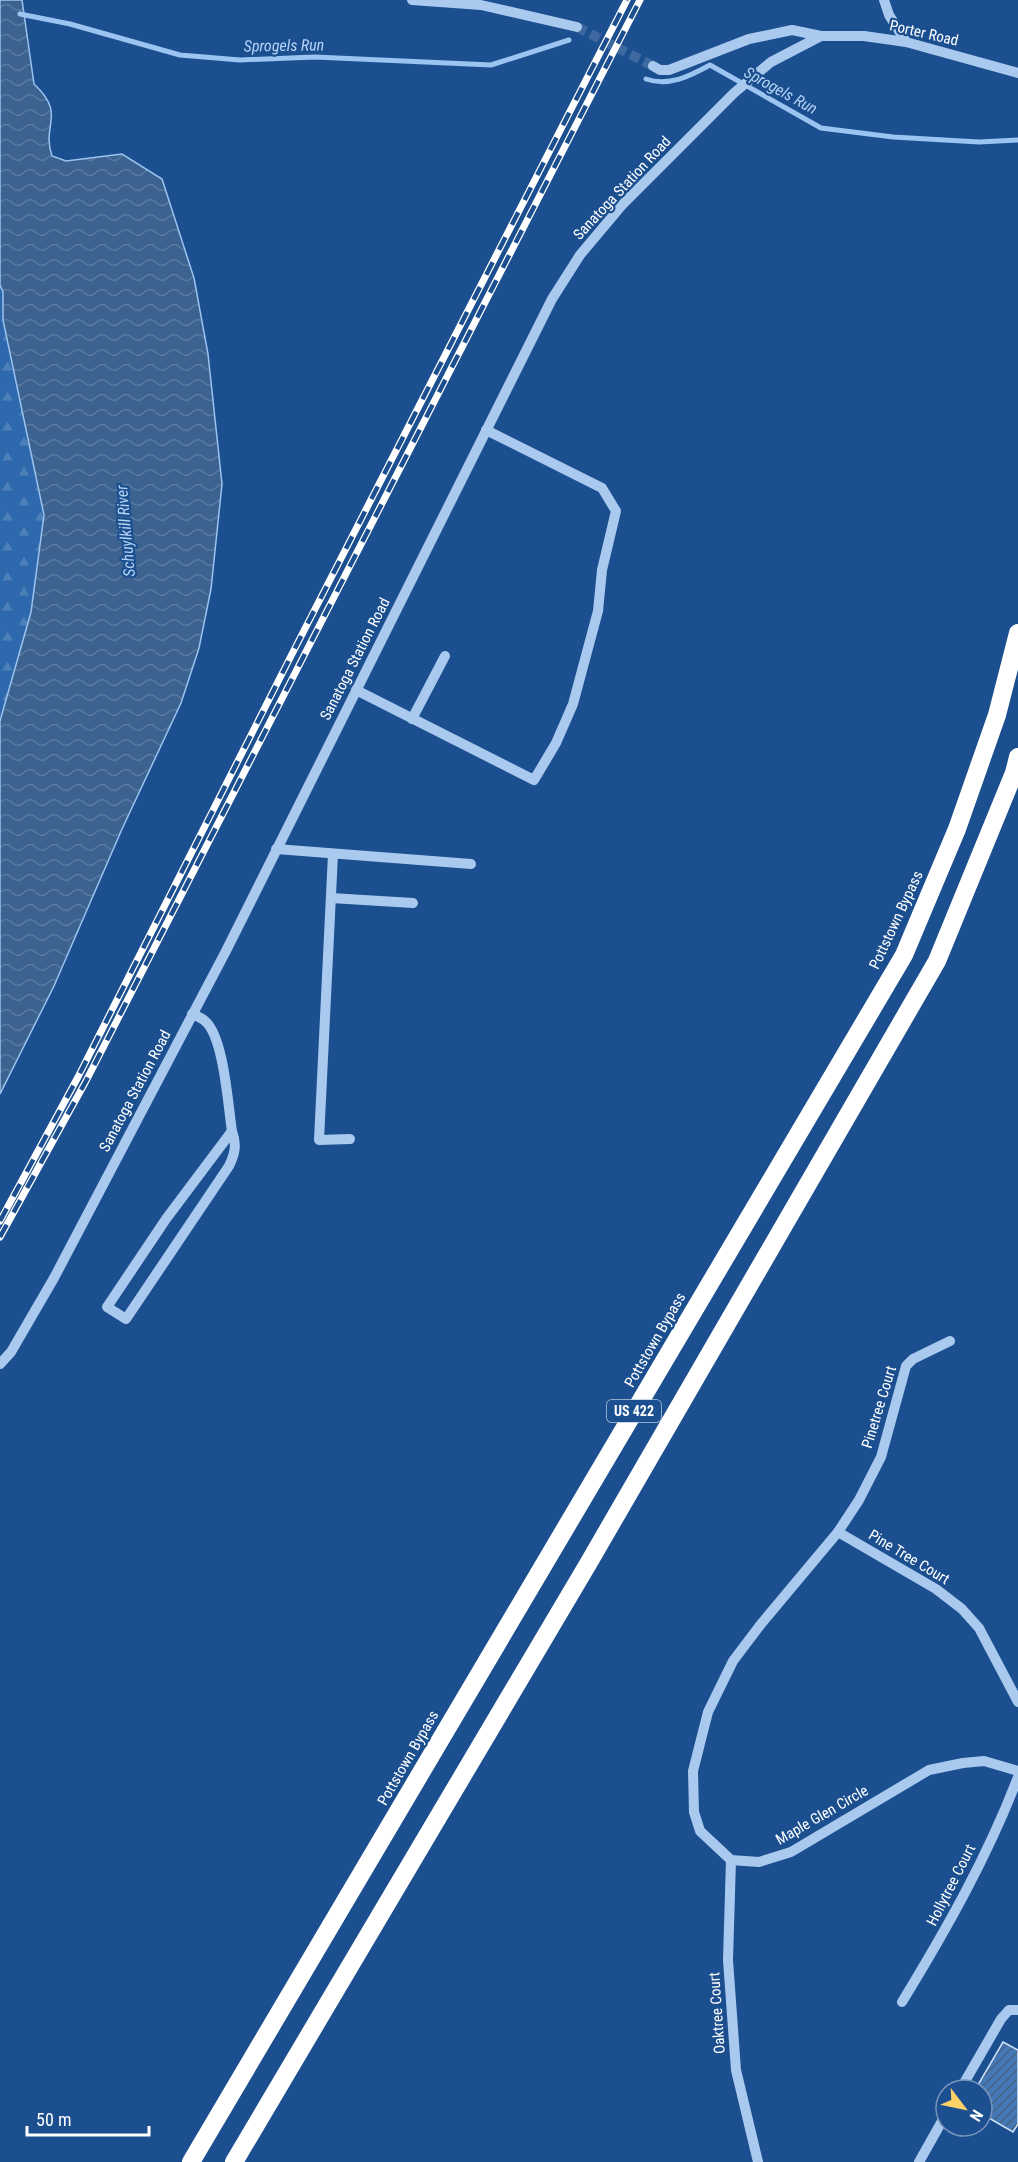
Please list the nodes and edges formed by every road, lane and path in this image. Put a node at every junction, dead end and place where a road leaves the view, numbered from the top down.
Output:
1 (412, 0) edge
2 (884, 0) edge
3 (577, 27) tunnel mouth
4 (822, 36) junction
5 (906, 42) junction
6 (653, 66) tunnel mouth
7 (1018, 73) edge
8 (486, 430) junction
9 (1018, 633) edge
10 (445, 656) dead end
11 (356, 690) junction
12 (412, 719) junction
13 (1018, 757) edge
14 (276, 849) junction
15 (333, 854) junction
16 (471, 864) dead end
17 (331, 898) junction
18 (412, 903) dead end
19 (192, 1014) junction
20 (232, 1131) junction
21 (350, 1139) dead end
22 (950, 1341) dead end
23 (0, 1364) edge
24 (838, 1532) junction
25 (1018, 1702) edge
26 (1018, 1771) edge
27 (1018, 1777) edge
28 (731, 1860) junction
29 (902, 2002) dead end
30 (1018, 2010) edge
31 (967, 2078) edge
32 (934, 2135) edge
33 (191, 2162) edge
34 (234, 2162) edge
35 (758, 2162) edge
36 (919, 2162) edge

1 - 3 street
2 - 5 street
4 - 5 street, Porter Road
4 - 6 street, Porter Road
4 - 8 street, Sanatoga Station Road
5 - 7 street, Porter Road
8 - 11 street, Sanatoga Station Road
8 - 12 street
9 - 33 highway, Pottstown Bypass / US 422
10 - 12 street
11 - 12 street
11 - 14 street, Sanatoga Station Road
13 - 34 highway, US 422
14 - 15 street
14 - 19 street, Sanatoga Station Road
15 - 16 street
15 - 17 street
17 - 18 street
17 - 21 street
19 - 20 street
19 - 23 street, Sanatoga Station Road
20 - 20 street
22 - 24 street, Pinetree Court
24 - 25 street, Pine Tree Court
24 - 28 street
26 - 28 street, Maple Glen Circle
27 - 29 street, Hollytree Court
28 - 35 street, Oaktree Court
30 - 31 street
32 - 36 street

